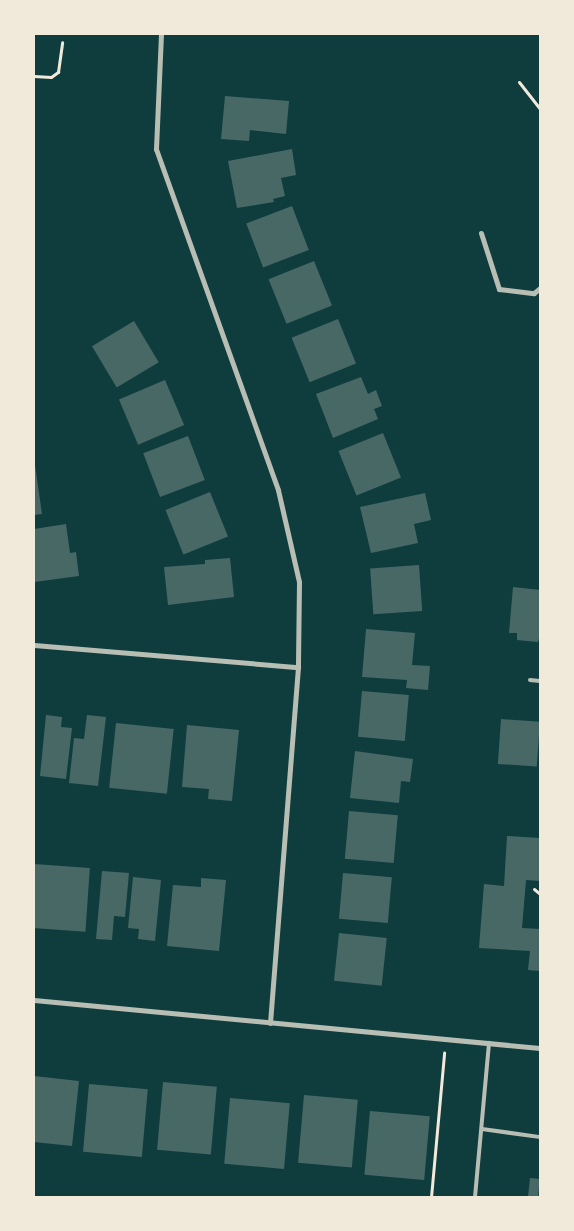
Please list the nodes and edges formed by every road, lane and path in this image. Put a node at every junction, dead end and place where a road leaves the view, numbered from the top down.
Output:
1 (161, 34) edge
2 (62, 42) dead end
3 (34, 76) edge
4 (519, 82) dead end
5 (540, 109) edge
6 (481, 233) dead end
7 (540, 288) edge
8 (34, 645) edge
9 (298, 667) junction
10 (530, 680) dead end
11 (540, 681) edge
12 (534, 889) dead end
13 (540, 894) edge
14 (34, 1000) edge
15 (270, 1023) junction
16 (444, 1039) junction
17 (489, 1043) junction
18 (540, 1048) edge
19 (482, 1129) junction
20 (540, 1137) edge
21 (431, 1197) edge
22 (475, 1197) edge

1 - 9 street
2 - 3 path
4 - 5 path
6 - 7 street
8 - 9 street
9 - 15 street
10 - 11 lane
12 - 13 path
14 - 15 street
15 - 16 street
16 - 17 street
16 - 21 path
17 - 18 street
17 - 19 lane
19 - 20 lane
19 - 22 lane

